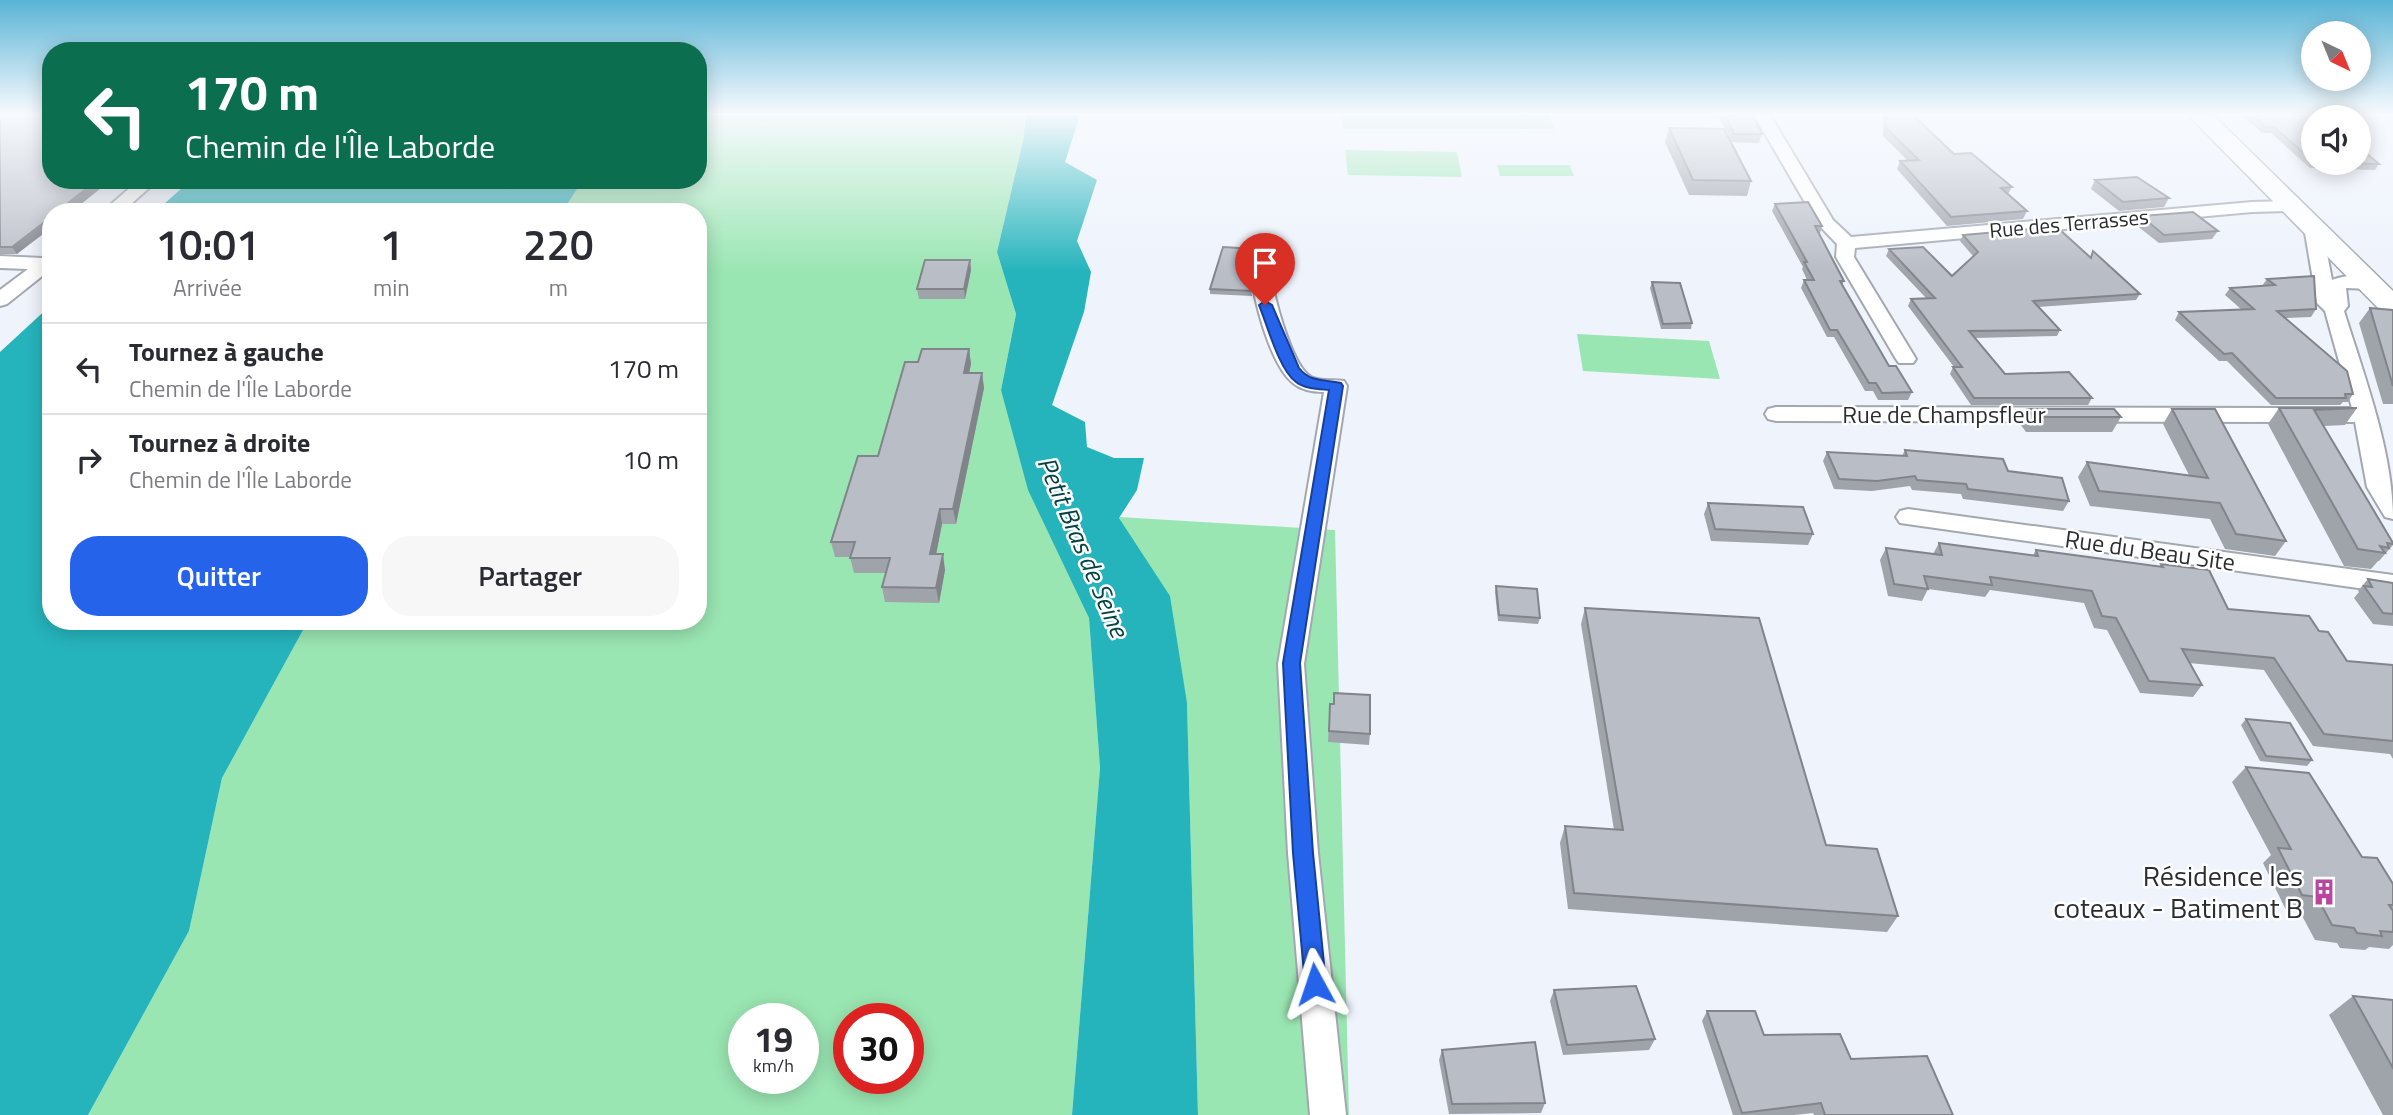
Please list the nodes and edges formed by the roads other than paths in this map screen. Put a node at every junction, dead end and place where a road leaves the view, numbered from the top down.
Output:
1 (1793, 167) edge
2 (2252, 167) edge
3 (139, 189) edge
4 (122, 203) edge
5 (2291, 206) junction
6 (2314, 227) junction
7 (1846, 243) junction
8 (0, 262) edge
9 (42, 262) edge
10 (42, 267) edge
11 (2321, 271) junction
12 (1263, 287) dead end
13 (2380, 293) edge
14 (0, 300) edge
15 (2334, 309) junction
16 (1906, 359) dead end
17 (1776, 414) dead end
18 (2365, 416) junction
19 (2393, 511) edge
20 (1908, 517) dead end
21 (2393, 584) edge
22 (1328, 1115) edge

1 - 7 street
2 - 5 main road
3 - 4 street
5 - 6 main road
5 - 7 street, Rue des Terrasses
6 - 11 street
6 - 13 main road
7 - 16 street
8 - 9 street
10 - 14 street
11 - 13 street
11 - 15 street
12 - 22 street
13 - 15 street
15 - 18 street
17 - 18 street, Rue de Champsfleur
18 - 19 street
20 - 21 street, Rue du Beau Site

